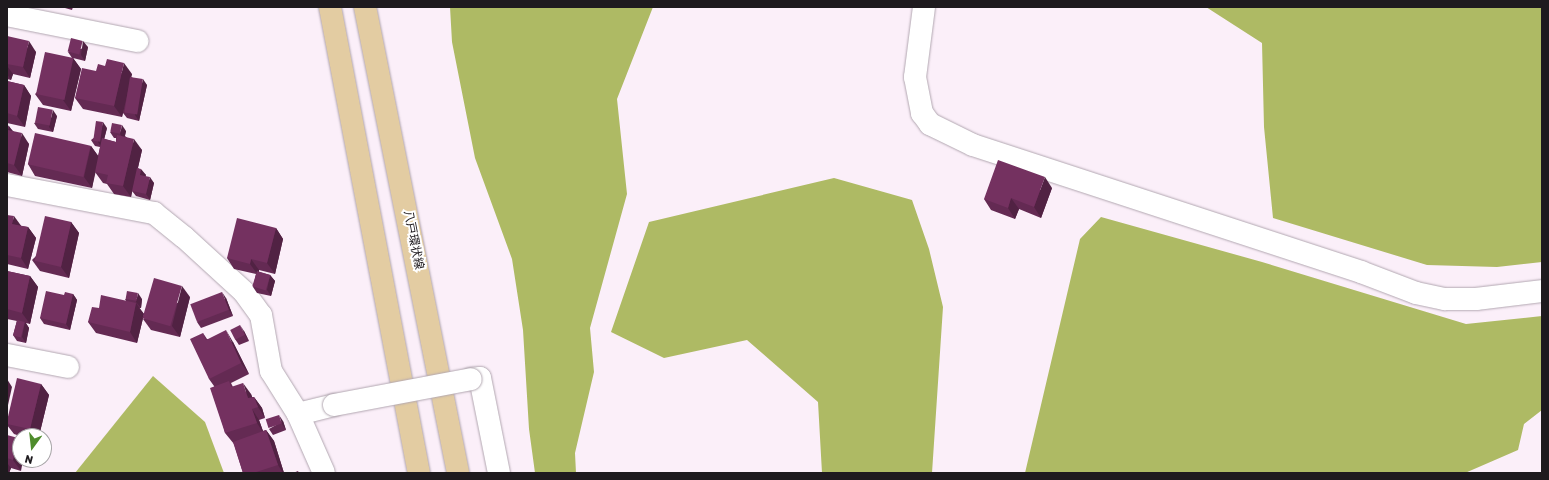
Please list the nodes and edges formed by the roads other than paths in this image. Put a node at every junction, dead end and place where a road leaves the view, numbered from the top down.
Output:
1 (330, 7) edge
2 (365, 7) edge
3 (924, 7) edge
4 (7, 15) edge
5 (137, 42) dead end
6 (7, 185) edge
7 (1542, 290) edge
8 (7, 355) edge
9 (68, 367) dead end
10 (298, 414) junction
11 (324, 473) edge
12 (419, 473) edge
13 (458, 473) edge
14 (499, 473) edge

1 - 12 main road
2 - 13 main road, 八戸環状線
3 - 7 street
4 - 5 street
6 - 10 street
8 - 9 street
10 - 11 street
10 - 14 street, bridge

